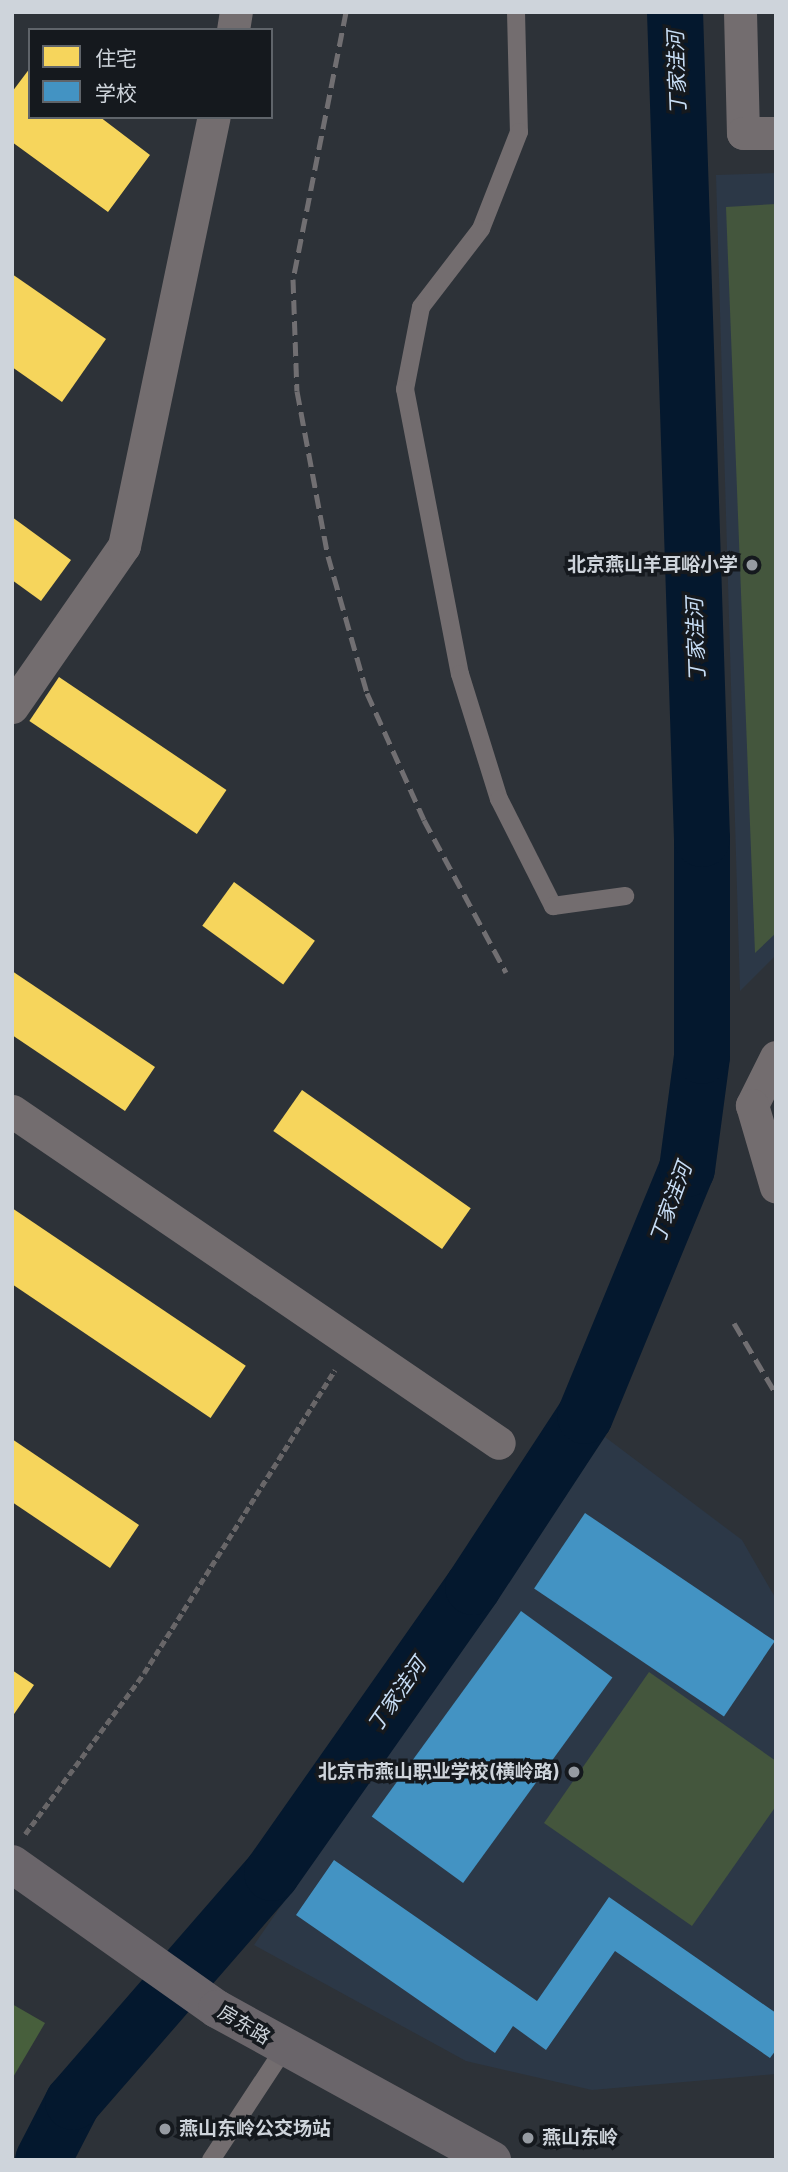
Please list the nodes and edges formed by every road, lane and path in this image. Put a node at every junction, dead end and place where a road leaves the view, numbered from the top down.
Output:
1 (516, 12) edge
2 (740, 12) edge
3 (214, 119) edge
4 (776, 133) edge
5 (12, 707) edge
6 (625, 896) dead end
7 (776, 1057) edge
8 (12, 1111) edge
9 (776, 1187) edge
10 (354, 1344) junction
11 (499, 1443) dead end
12 (16, 1852) edge
13 (284, 2049) junction
14 (211, 2160) edge
15 (492, 2160) edge

1 - 6 lane
2 - 4 street
3 - 5 street
7 - 9 street
8 - 10 street
10 - 11 street
10 - 12 path
12 - 13 main road, 房东路
13 - 14 lane
13 - 15 main road, 房东路

